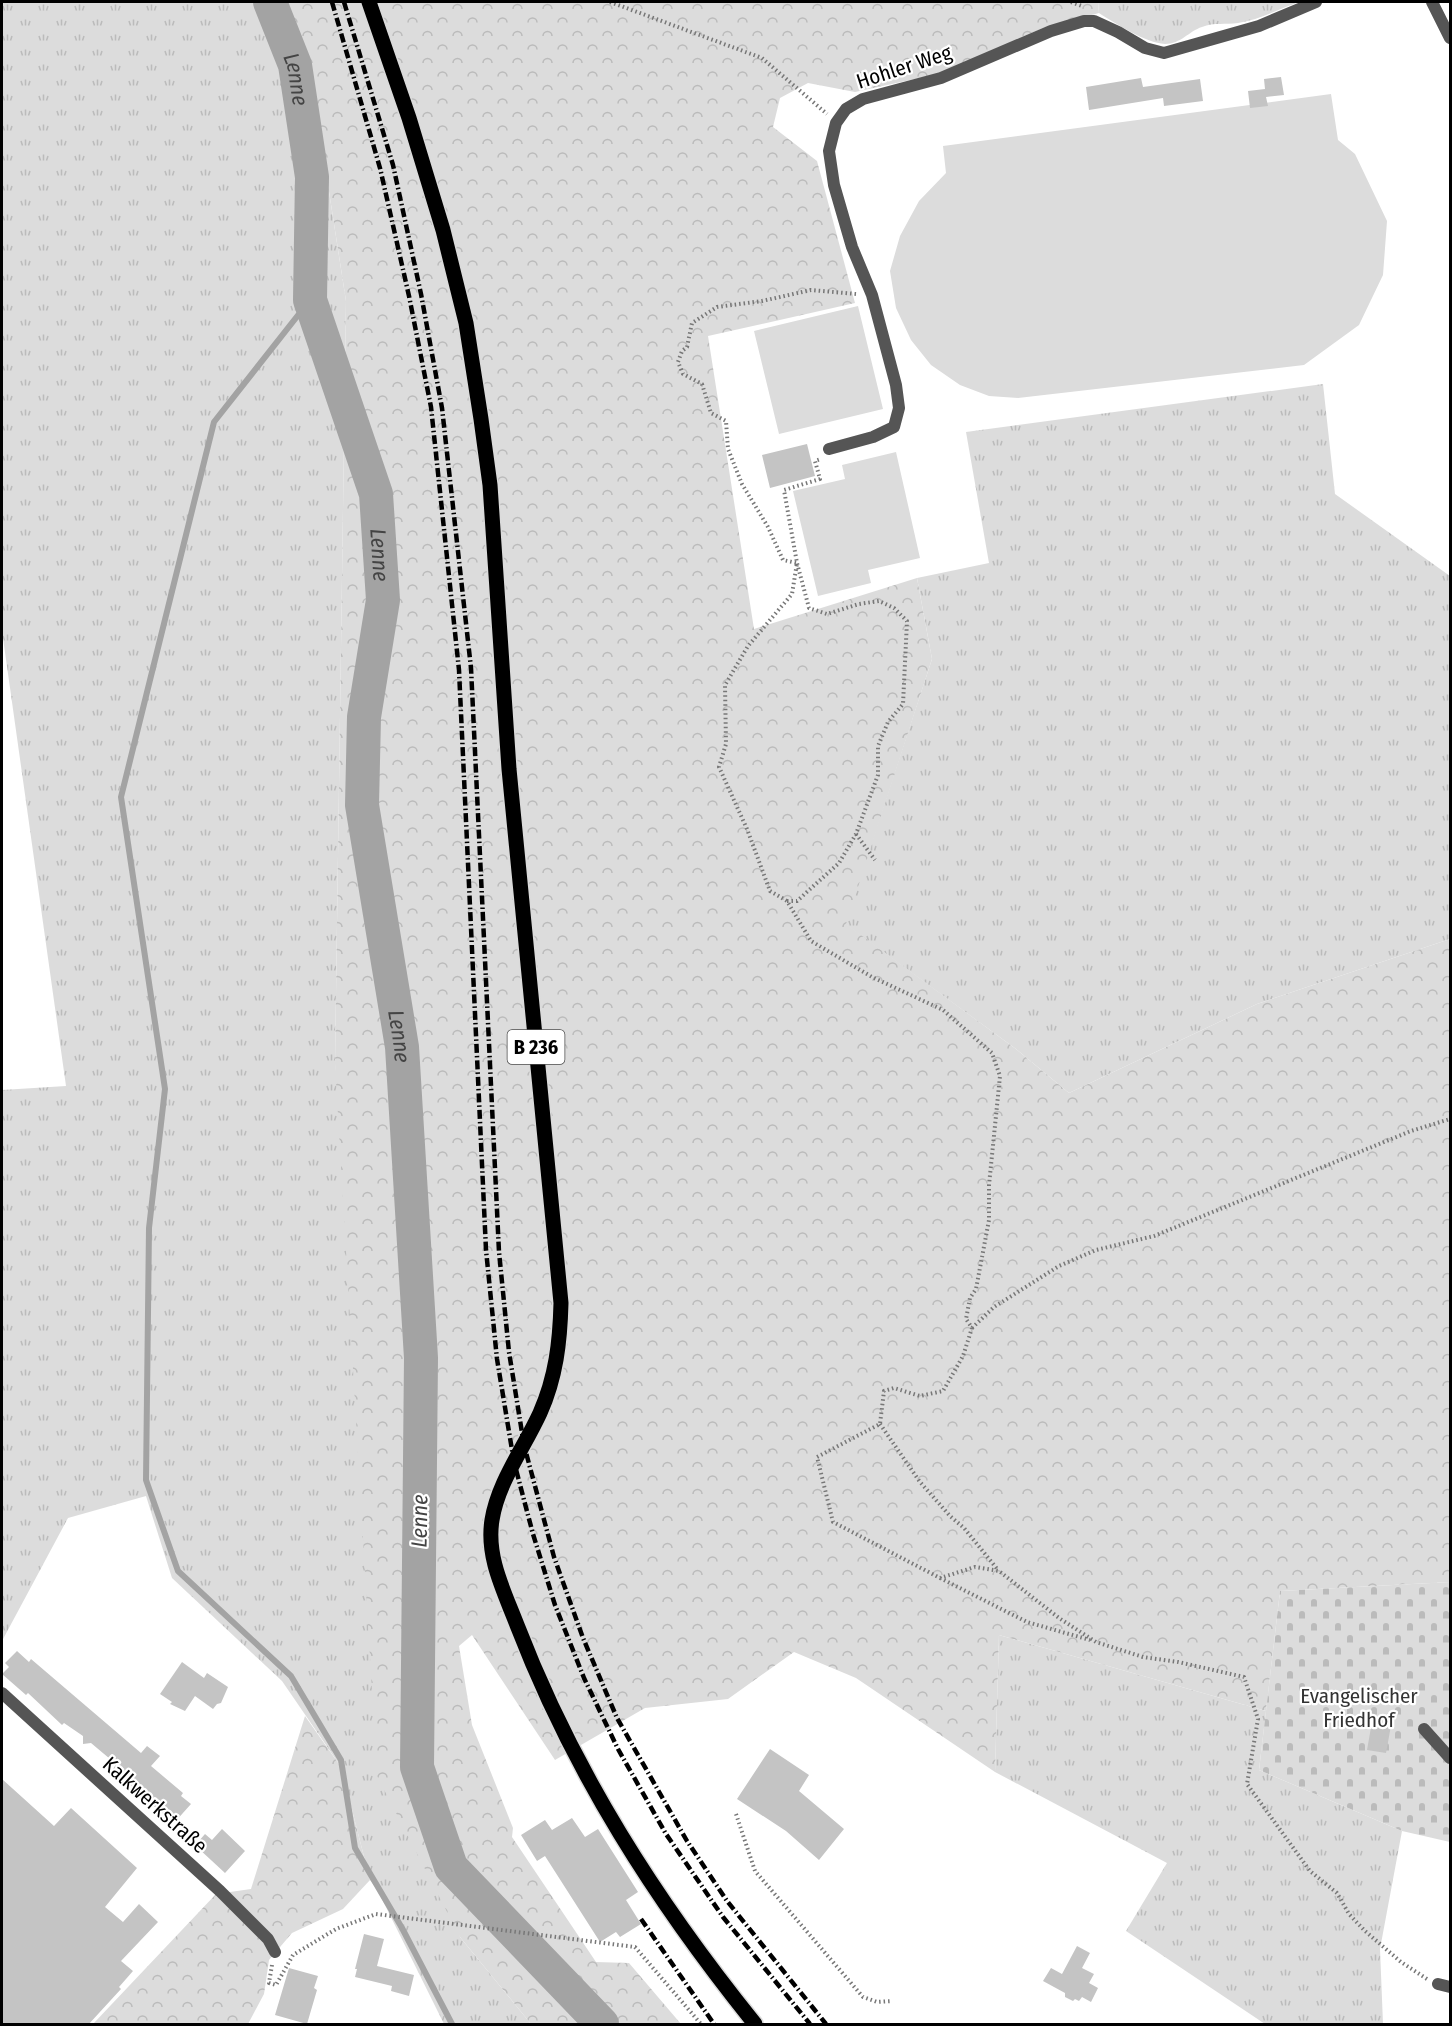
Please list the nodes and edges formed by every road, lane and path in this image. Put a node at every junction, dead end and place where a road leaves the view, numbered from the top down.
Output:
1 (369, 2) edge
2 (610, 2) edge
3 (1316, 2) edge
4 (1432, 2) edge
5 (1450, 38) edge
6 (836, 123) junction
7 (872, 296) junction
8 (830, 449) joint
9 (797, 563) junction
10 (856, 834) junction
11 (874, 860) dead end
12 (787, 902) junction
13 (1450, 1119) edge
14 (972, 1328) junction
15 (880, 1424) junction
16 (999, 1571) junction
17 (940, 1578) junction
18 (1096, 1642) junction
19 (2, 1693) edge
20 (1424, 1729) dead end
21 (1450, 1758) edge
22 (736, 1814) dead end
23 (275, 1952) joint
24 (1438, 1984) joint
25 (1450, 1987) edge
26 (892, 2001) dead end
27 (701, 2025) edge
28 (755, 2025) edge

1 - 28 main road, B 236
2 - 6 path
3 - 6 street, Hohler Weg
4 - 5 street
6 - 7 street
7 - 8 street
7 - 9 path
8 - 9 path
9 - 10 path
9 - 12 path
10 - 11 path
10 - 12 path
12 - 14 path
13 - 14 path
14 - 15 path
15 - 16 path
15 - 17 path
16 - 17 path
16 - 18 path
17 - 18 path
18 - 24 path
19 - 23 street, Kalkwerkstraße
20 - 21 street
22 - 26 path
23 - 27 path
24 - 25 street

